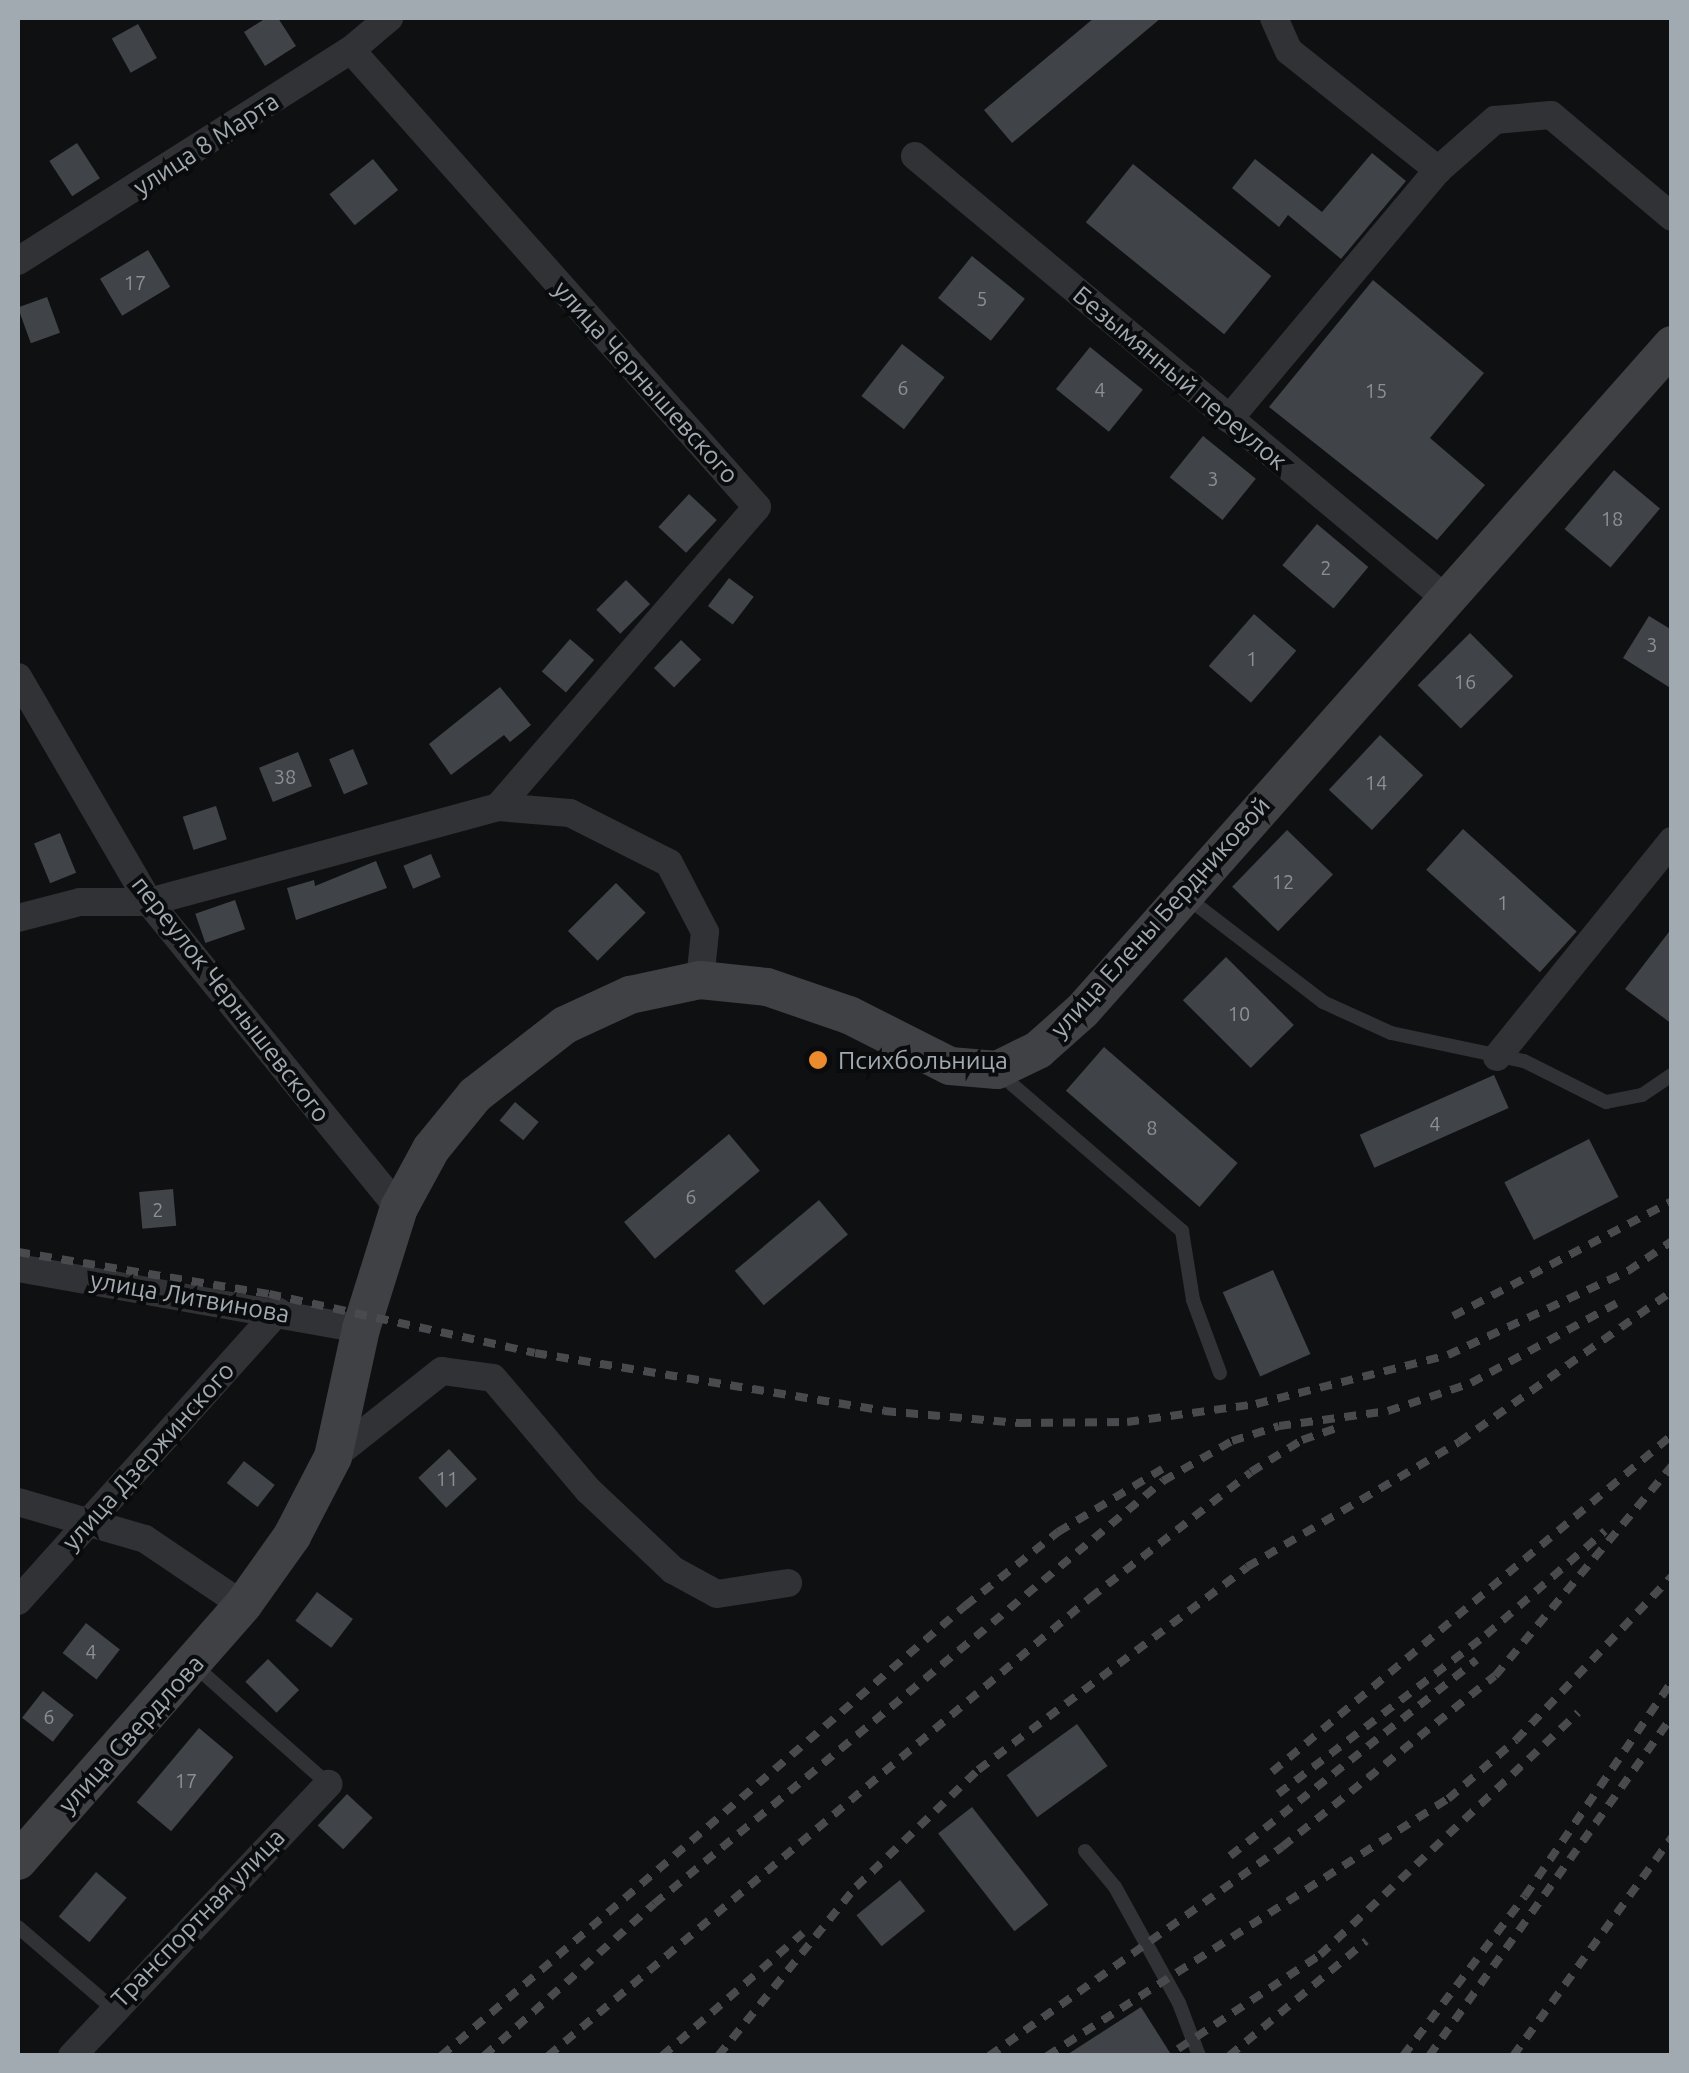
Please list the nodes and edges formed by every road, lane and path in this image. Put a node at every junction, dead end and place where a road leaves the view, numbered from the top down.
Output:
1 (389, 18) edge
2 (1274, 18) edge
3 (350, 50) junction
4 (915, 156) dead end
5 (1438, 170) junction
6 (1672, 218) edge
7 (18, 262) edge
8 (1672, 345) edge
9 (1230, 419) junction
10 (1445, 598) junction
11 (18, 677) edge
12 (498, 807) junction
13 (1672, 841) edge
14 (1181, 893) junction
15 (149, 902) junction
16 (18, 918) edge
17 (700, 980) junction
18 (1497, 1056) junction
19 (997, 1070) junction
20 (1672, 1075) edge
21 (399, 1208) junction
22 (18, 1268) edge
23 (278, 1311) junction
24 (361, 1329) junction
25 (1220, 1373) dead end
26 (332, 1458) junction
27 (18, 1502) edge
28 (92, 1521) junction
29 (788, 1584) dead end
30 (18, 1602) edge
31 (243, 1606) junction
32 (193, 1664) junction
33 (328, 1784) joint
34 (1085, 1851) dead end
35 (18, 1861) edge
36 (18, 1927) edge
37 (110, 2007) junction
38 (72, 2056) edge
39 (1199, 2056) edge

1 - 3 street, улица 8 Марта
2 - 5 street
3 - 7 street, улица 8 Марта
3 - 12 street, улица Чернышевского
4 - 9 street, Безымянный переулок
5 - 6 street
5 - 9 street
8 - 10 street, улица Елены Бердниковой
9 - 10 street, Безымянный переулок
10 - 14 street, улица Елены Бердниковой
11 - 15 street, переулок Чернышевского
12 - 15 street
12 - 17 street
13 - 18 street
14 - 18 lane
14 - 19 street, улица Елены Бердниковой
15 - 16 street
15 - 21 street, переулок Чернышевского
17 - 19 street
17 - 21 street
18 - 20 lane
19 - 25 lane
21 - 24 street
22 - 23 street, улица Литвинова
23 - 24 street, улица Литвинова
23 - 28 street, улица Дзержинского
24 - 26 street
26 - 29 street
26 - 31 street
27 - 28 street
28 - 30 street, улица Дзержинского
28 - 31 street
31 - 32 street, улица Свердлова
32 - 33 lane
32 - 35 street, улица Свердлова
33 - 37 street, Транспортная улица
34 - 39 lane
36 - 37 lane
37 - 38 street, Транспортная улица

